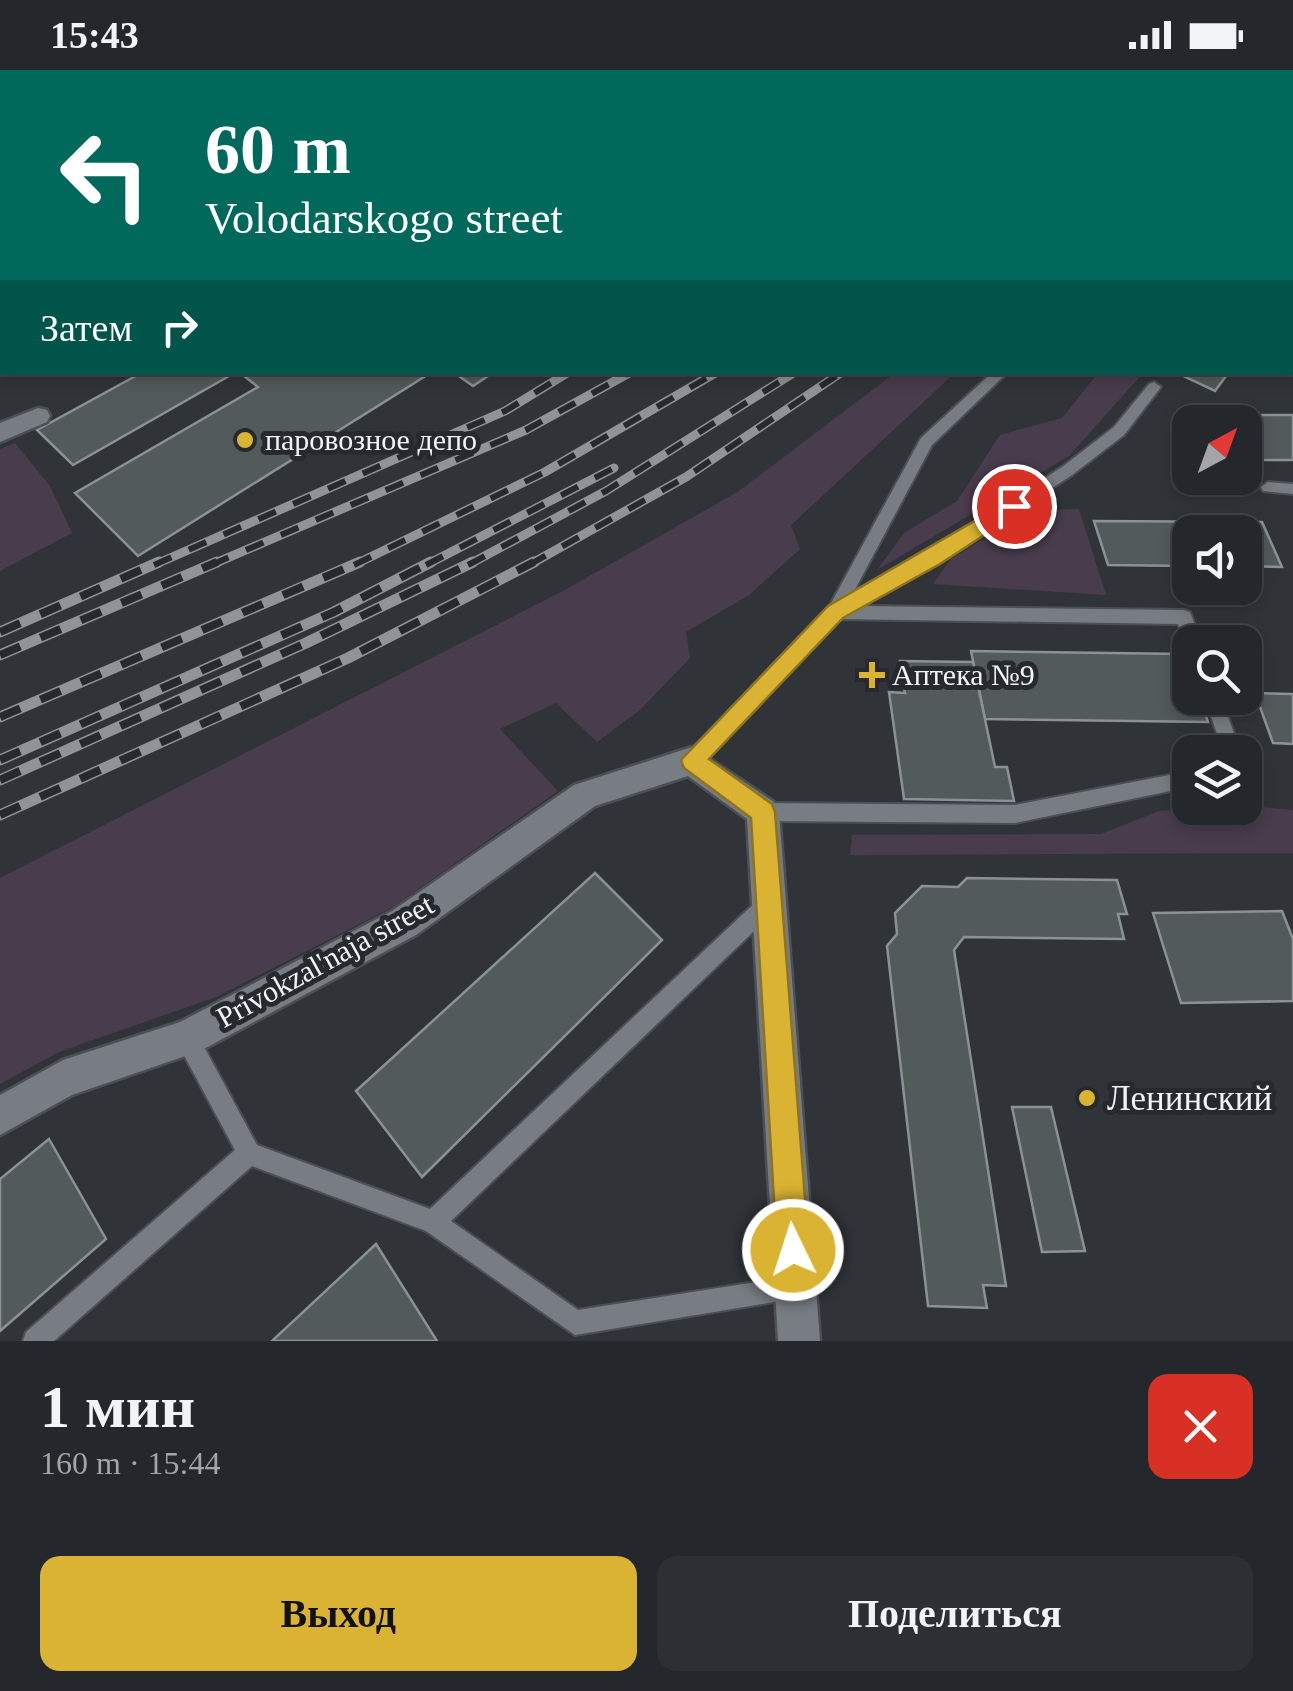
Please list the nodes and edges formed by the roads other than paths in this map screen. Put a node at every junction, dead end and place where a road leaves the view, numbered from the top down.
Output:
1 (999, 375) edge
2 (1154, 387) dead end
3 (38, 416) dead end
4 (0, 433) edge
5 (1268, 487) dead end
6 (1293, 489) edge
7 (836, 612) junction
8 (1187, 625) edge
9 (692, 760) junction
10 (1172, 783) edge
11 (763, 812) junction
12 (767, 905) junction
13 (187, 1038) junction
14 (0, 1116) edge
15 (249, 1153) junction
16 (433, 1222) junction
17 (796, 1288) junction
18 (35, 1341) edge
19 (799, 1341) edge

1 - 7 lane
2 - 7 lane
3 - 4 street
5 - 6 lane
7 - 8 lane
7 - 9 lane
9 - 11 street
9 - 13 street, Privokzal'naja street
10 - 11 lane
11 - 12 street
12 - 16 lane
12 - 17 street
13 - 14 street, Privokzal'naja street
13 - 15 lane
15 - 16 lane
15 - 18 lane
16 - 17 lane
17 - 19 street

